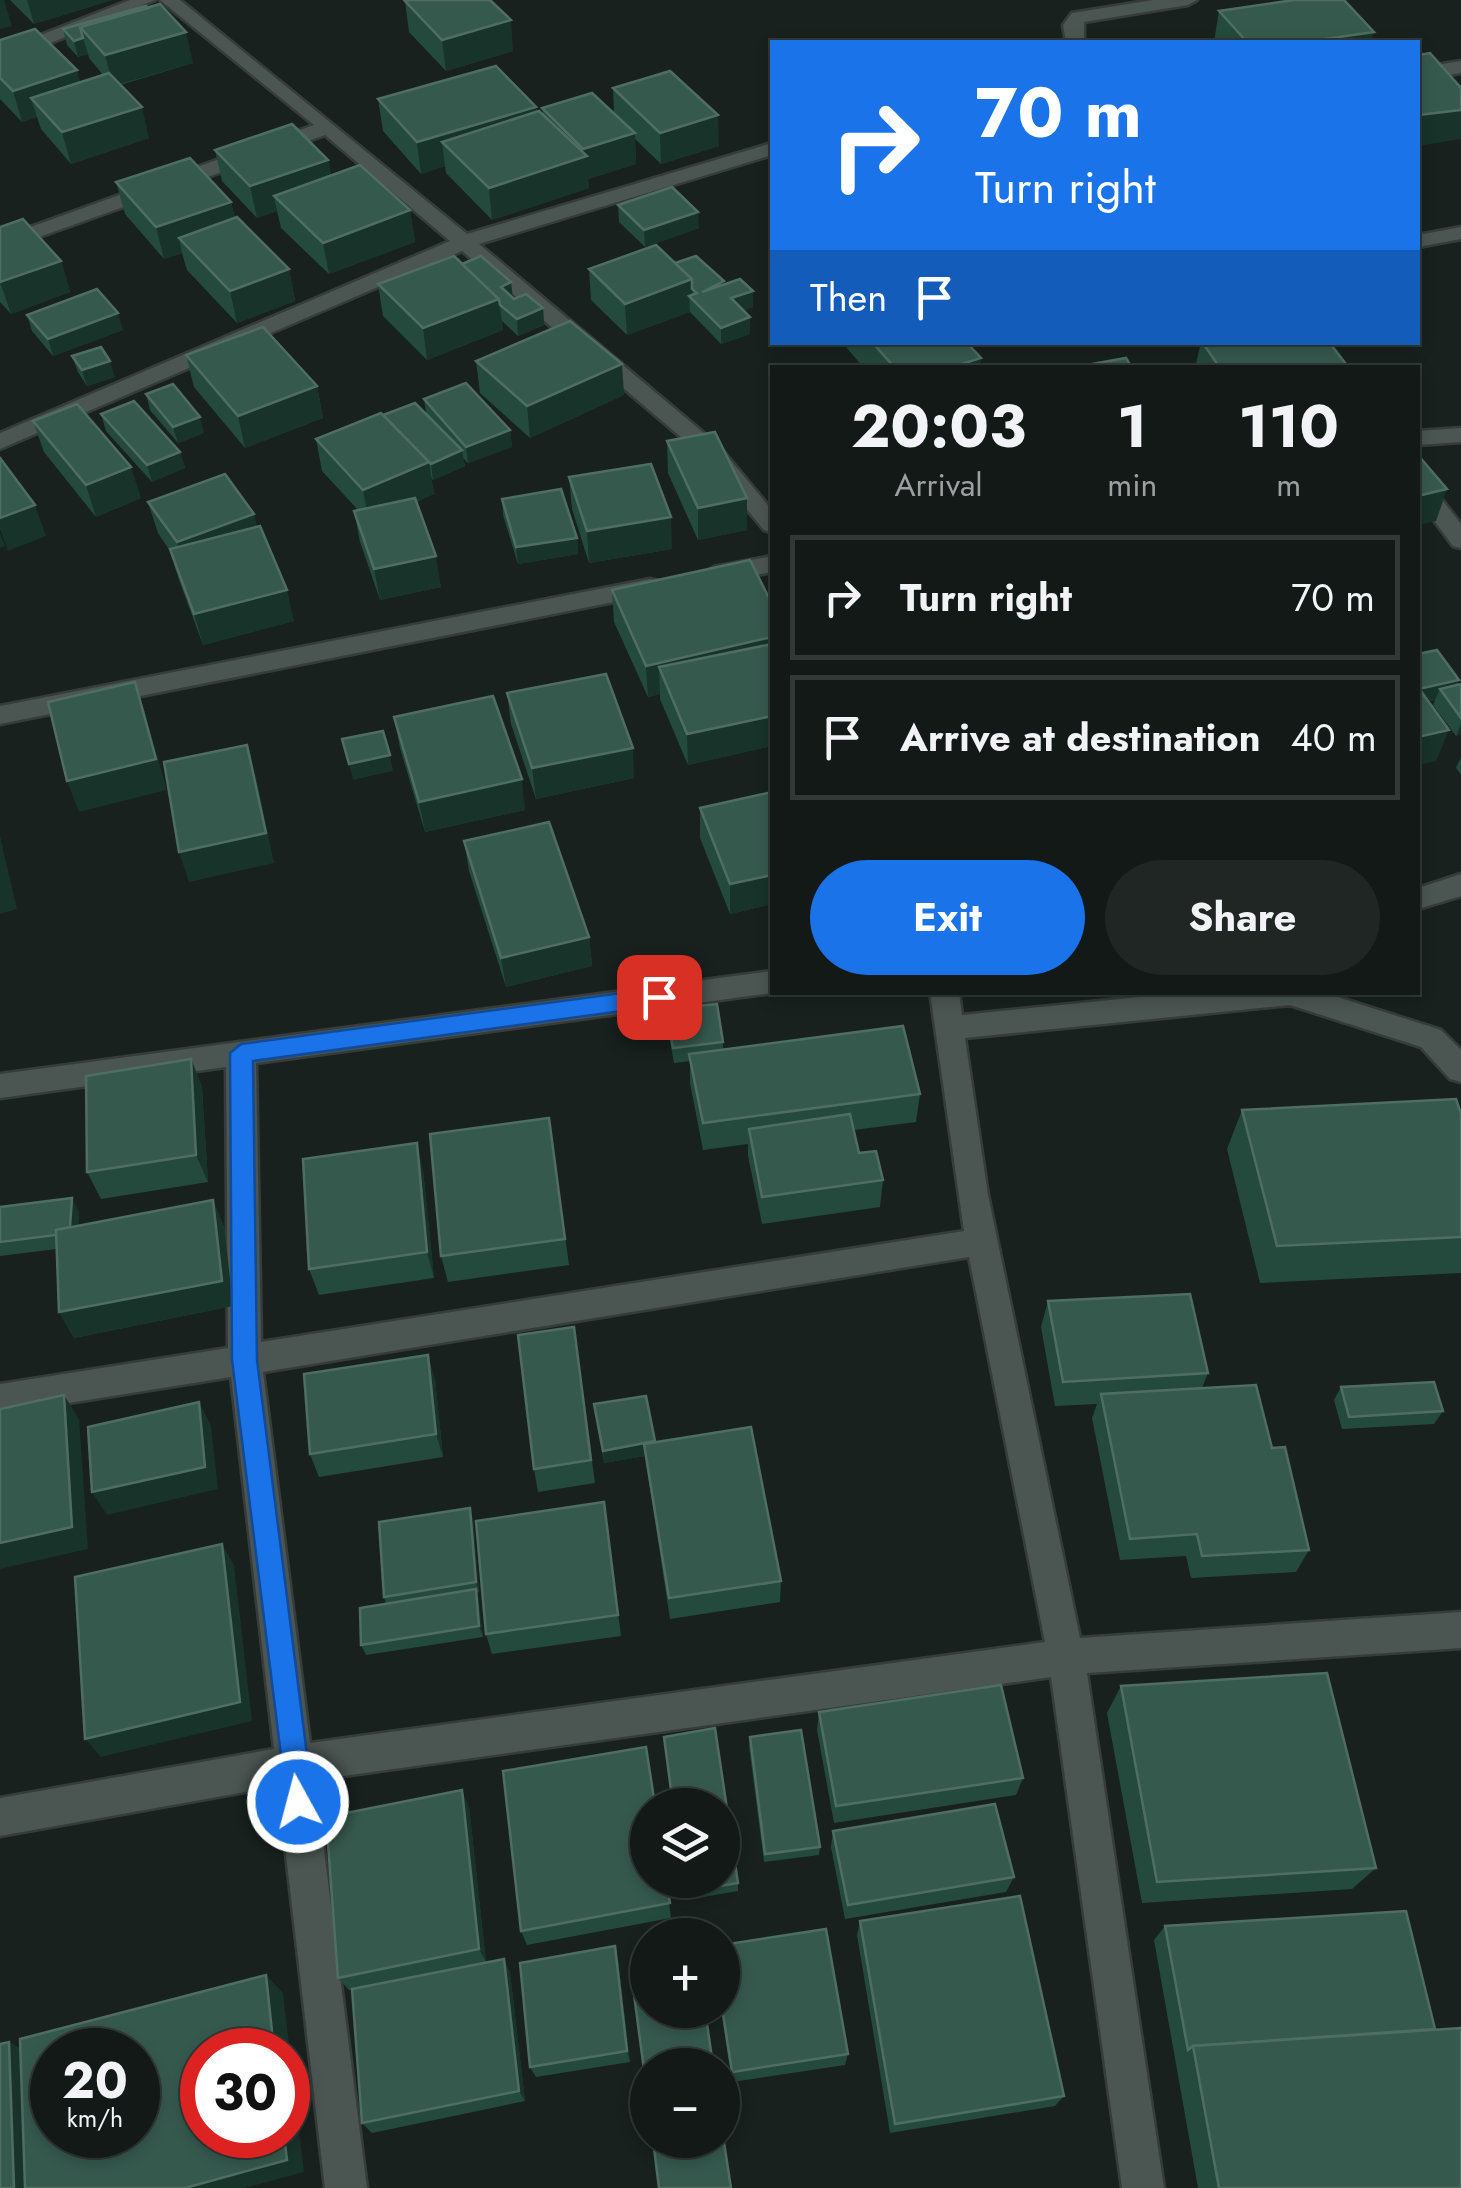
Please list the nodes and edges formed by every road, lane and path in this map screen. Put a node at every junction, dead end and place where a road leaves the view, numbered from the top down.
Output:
1 (146, 0) edge
2 (170, 0) edge
3 (1188, 0) edge
4 (1075, 40) edge
5 (0, 58) edge
6 (1461, 67) edge
7 (1420, 74) edge
8 (328, 127) junction
9 (770, 150) edge
10 (1461, 232) edge
11 (467, 241) junction
12 (1420, 241) edge
13 (0, 245) edge
14 (1461, 435) edge
15 (1420, 438) edge
16 (0, 442) edge
17 (1420, 487) edge
18 (770, 523) edge
19 (1461, 540) edge
20 (770, 564) edge
21 (0, 715) edge
22 (1461, 885) edge
23 (1420, 898) edge
24 (770, 982) edge
25 (1250, 995) edge
26 (1296, 995) edge
27 (946, 1010) edge
28 (241, 1053) junction
29 (1461, 1070) edge
30 (0, 1086) edge
31 (980, 1242) junction
32 (244, 1360) junction
33 (0, 1399) edge
34 (1461, 1630) edge
35 (1066, 1657) junction
36 (294, 1764) junction
37 (0, 1818) edge
38 (346, 2188) edge
39 (1143, 2188) edge

1 - 5 street
2 - 8 street
3 - 4 street
6 - 7 street
8 - 11 street
8 - 13 street
9 - 11 street
10 - 12 street
11 - 16 street
11 - 18 street
14 - 15 street
17 - 19 street
20 - 21 street
22 - 23 street
24 - 28 street
25 - 27 street
26 - 29 street
27 - 31 street
28 - 30 street
28 - 32 street
31 - 32 street
31 - 35 street
32 - 33 street
32 - 36 street
34 - 35 street
35 - 36 street
35 - 39 street
36 - 37 street
36 - 38 street

